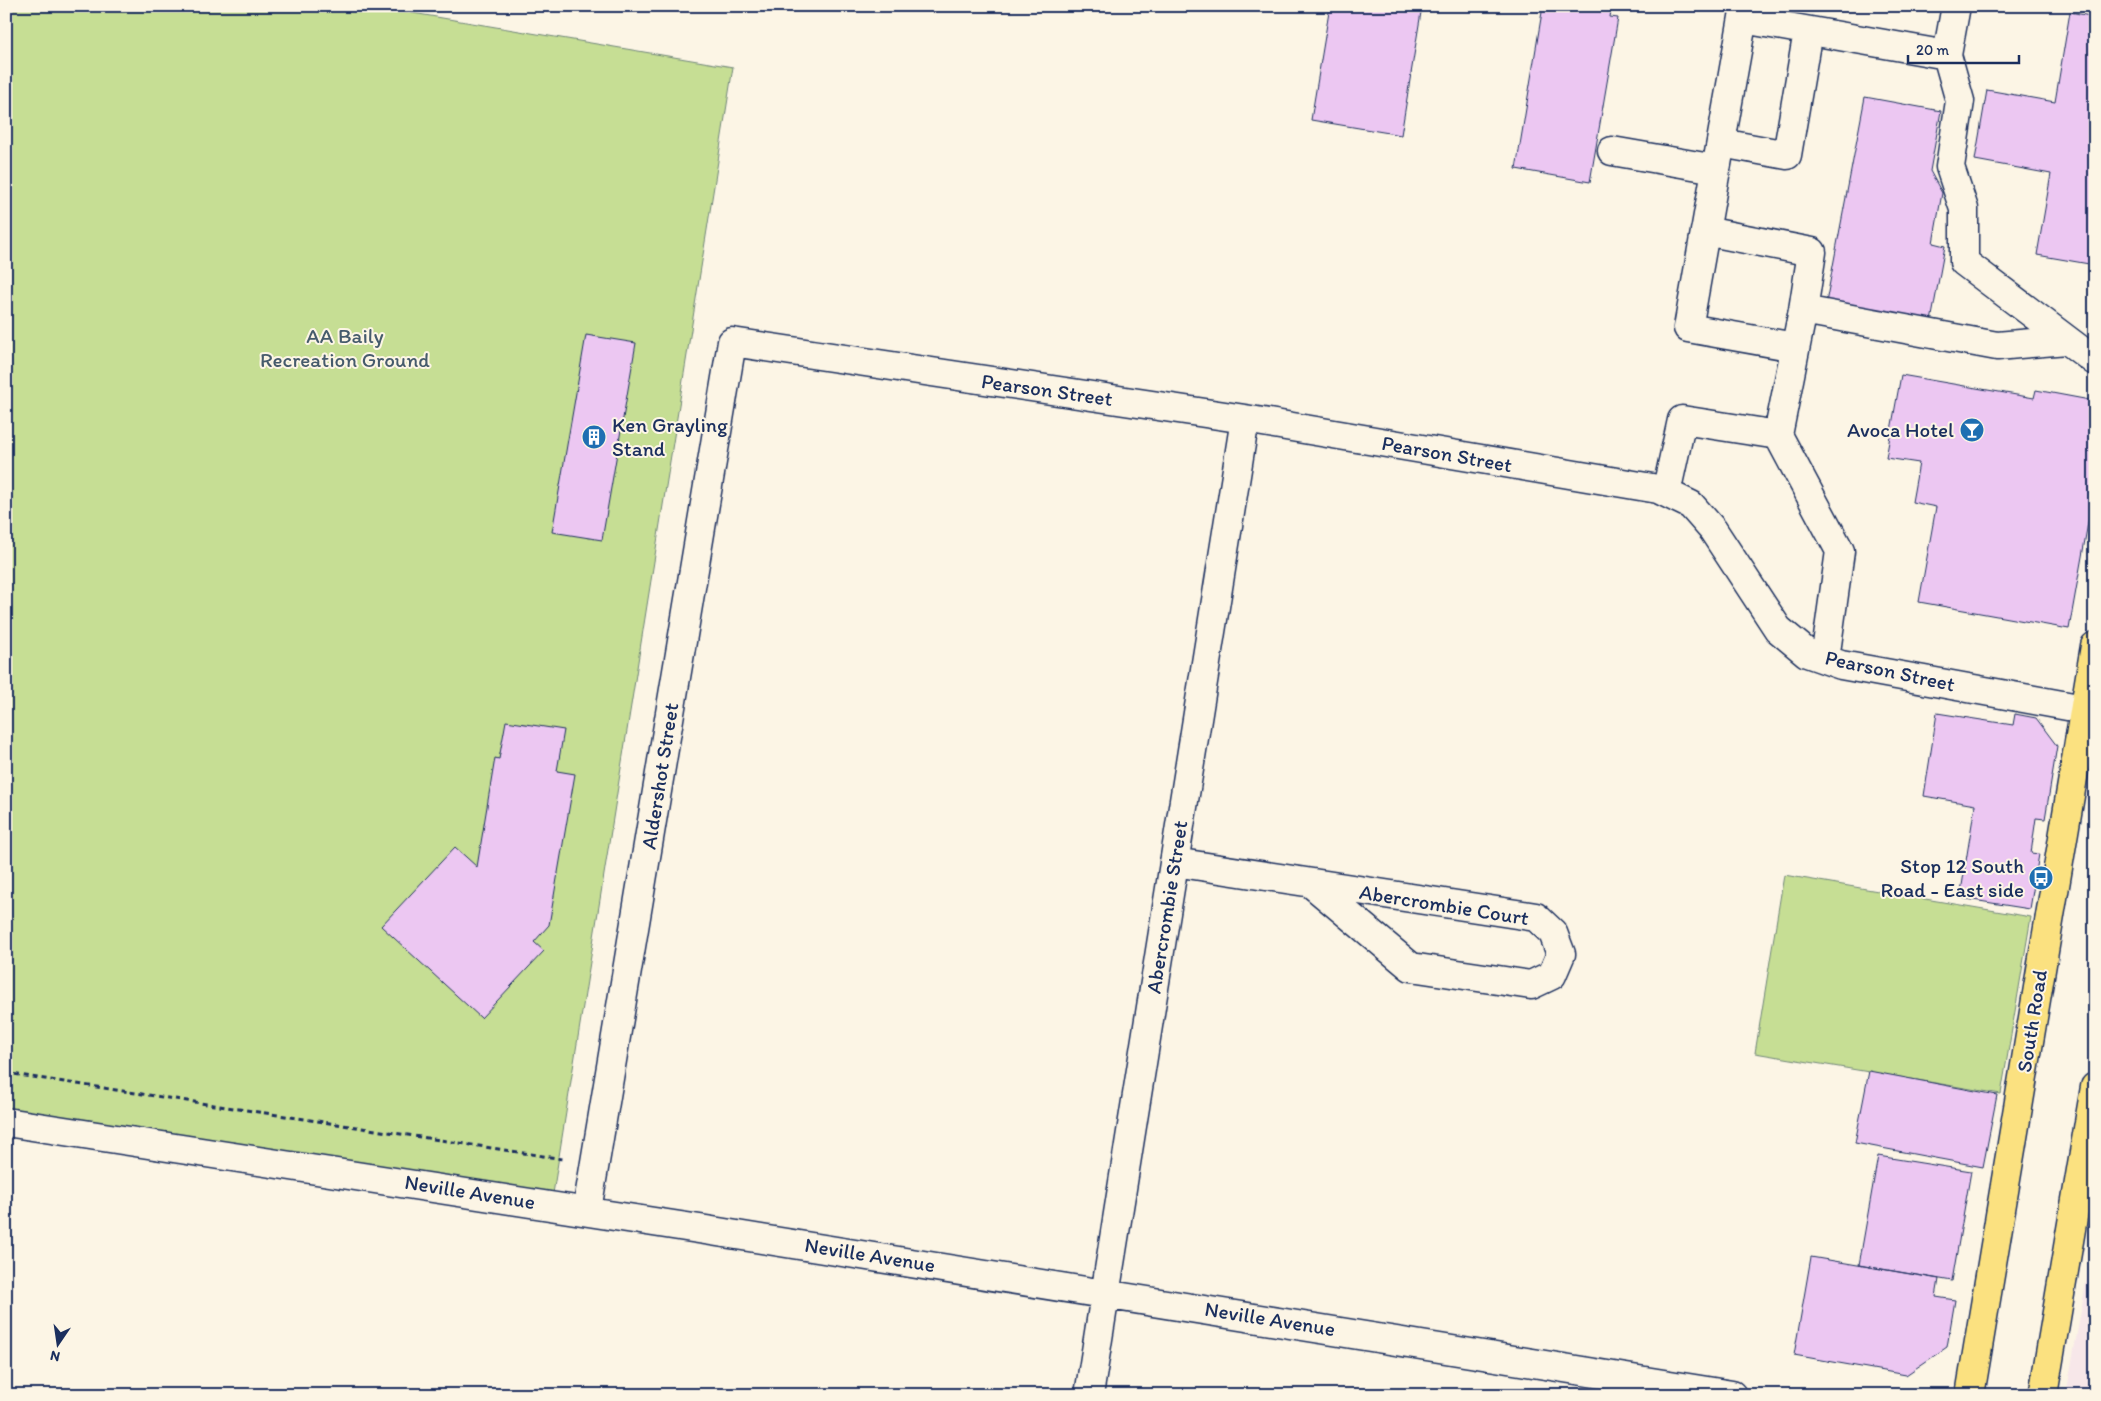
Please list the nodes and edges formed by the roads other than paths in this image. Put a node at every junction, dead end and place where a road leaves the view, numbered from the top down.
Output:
1 (1956, 6) edge
2 (1744, 12) edge
3 (1808, 30) junction
4 (1947, 55) junction
5 (1721, 143) junction
6 (1612, 151) dead end
7 (1716, 169) junction
8 (1706, 231) junction
9 (1803, 310) junction
10 (732, 342) joint
11 (1795, 347) junction
12 (2081, 351) edge
13 (1245, 419) junction
14 (1778, 435) junction
15 (1666, 493) junction
16 (2095, 646) edge
17 (1825, 660) junction
18 (2090, 709) edge
19 (1174, 862) junction
20 (1312, 884) junction
21 (2095, 1087) edge
22 (6, 1122) edge
23 (587, 1210) junction
24 (1105, 1292) junction
25 (1089, 1395) edge
26 (1732, 1395) edge
27 (1970, 1395) edge
28 (2043, 1395) edge

1 - 4 street
2 - 3 street
2 - 5 street
3 - 4 street
3 - 5 street
4 - 12 street
5 - 7 street
6 - 7 street
7 - 8 street
8 - 9 street
8 - 11 street
9 - 11 street
9 - 12 street
10 - 13 street, Pearson Street
10 - 23 street, Aldershot Street
11 - 14 street
13 - 15 street, Pearson Street
13 - 19 street, Abercrombie Street
14 - 15 street
14 - 17 street
15 - 17 street, Pearson Street
16 - 18 highway, South Road
17 - 18 street, Pearson Street
18 - 27 highway, South Road
19 - 20 street, Abercrombie Court
19 - 24 street, Abercrombie Street
20 - 20 street, Abercrombie Court
21 - 28 highway
22 - 23 street, Neville Avenue
23 - 24 street, Neville Avenue
24 - 25 street, Abercrombie Street
24 - 26 street, Neville Avenue

